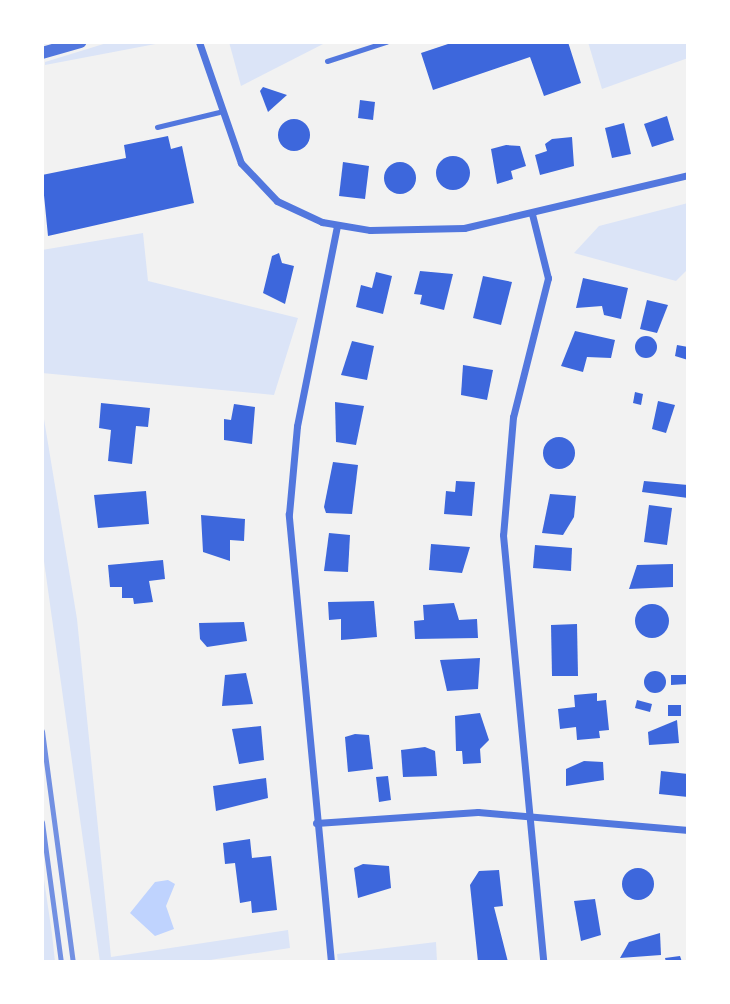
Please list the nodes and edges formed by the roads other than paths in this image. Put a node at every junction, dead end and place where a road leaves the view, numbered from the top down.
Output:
1 (80, 42) edge
2 (199, 42) edge
3 (386, 42) edge
4 (65, 46) junction
5 (42, 47) edge
6 (42, 53) edge
7 (327, 61) dead end
8 (219, 112) junction
9 (157, 127) dead end
10 (688, 175) edge
11 (532, 214) junction
12 (337, 226) junction
13 (528, 813) junction
14 (316, 823) junction
15 (688, 830) edge
16 (331, 962) edge
17 (543, 962) edge

1 - 4 street
2 - 8 street
3 - 7 lane
4 - 5 street
4 - 6 street
8 - 9 lane
8 - 12 street
10 - 11 street
11 - 12 street
11 - 13 street
12 - 14 street
13 - 14 street
13 - 15 street
13 - 17 street
14 - 16 street

